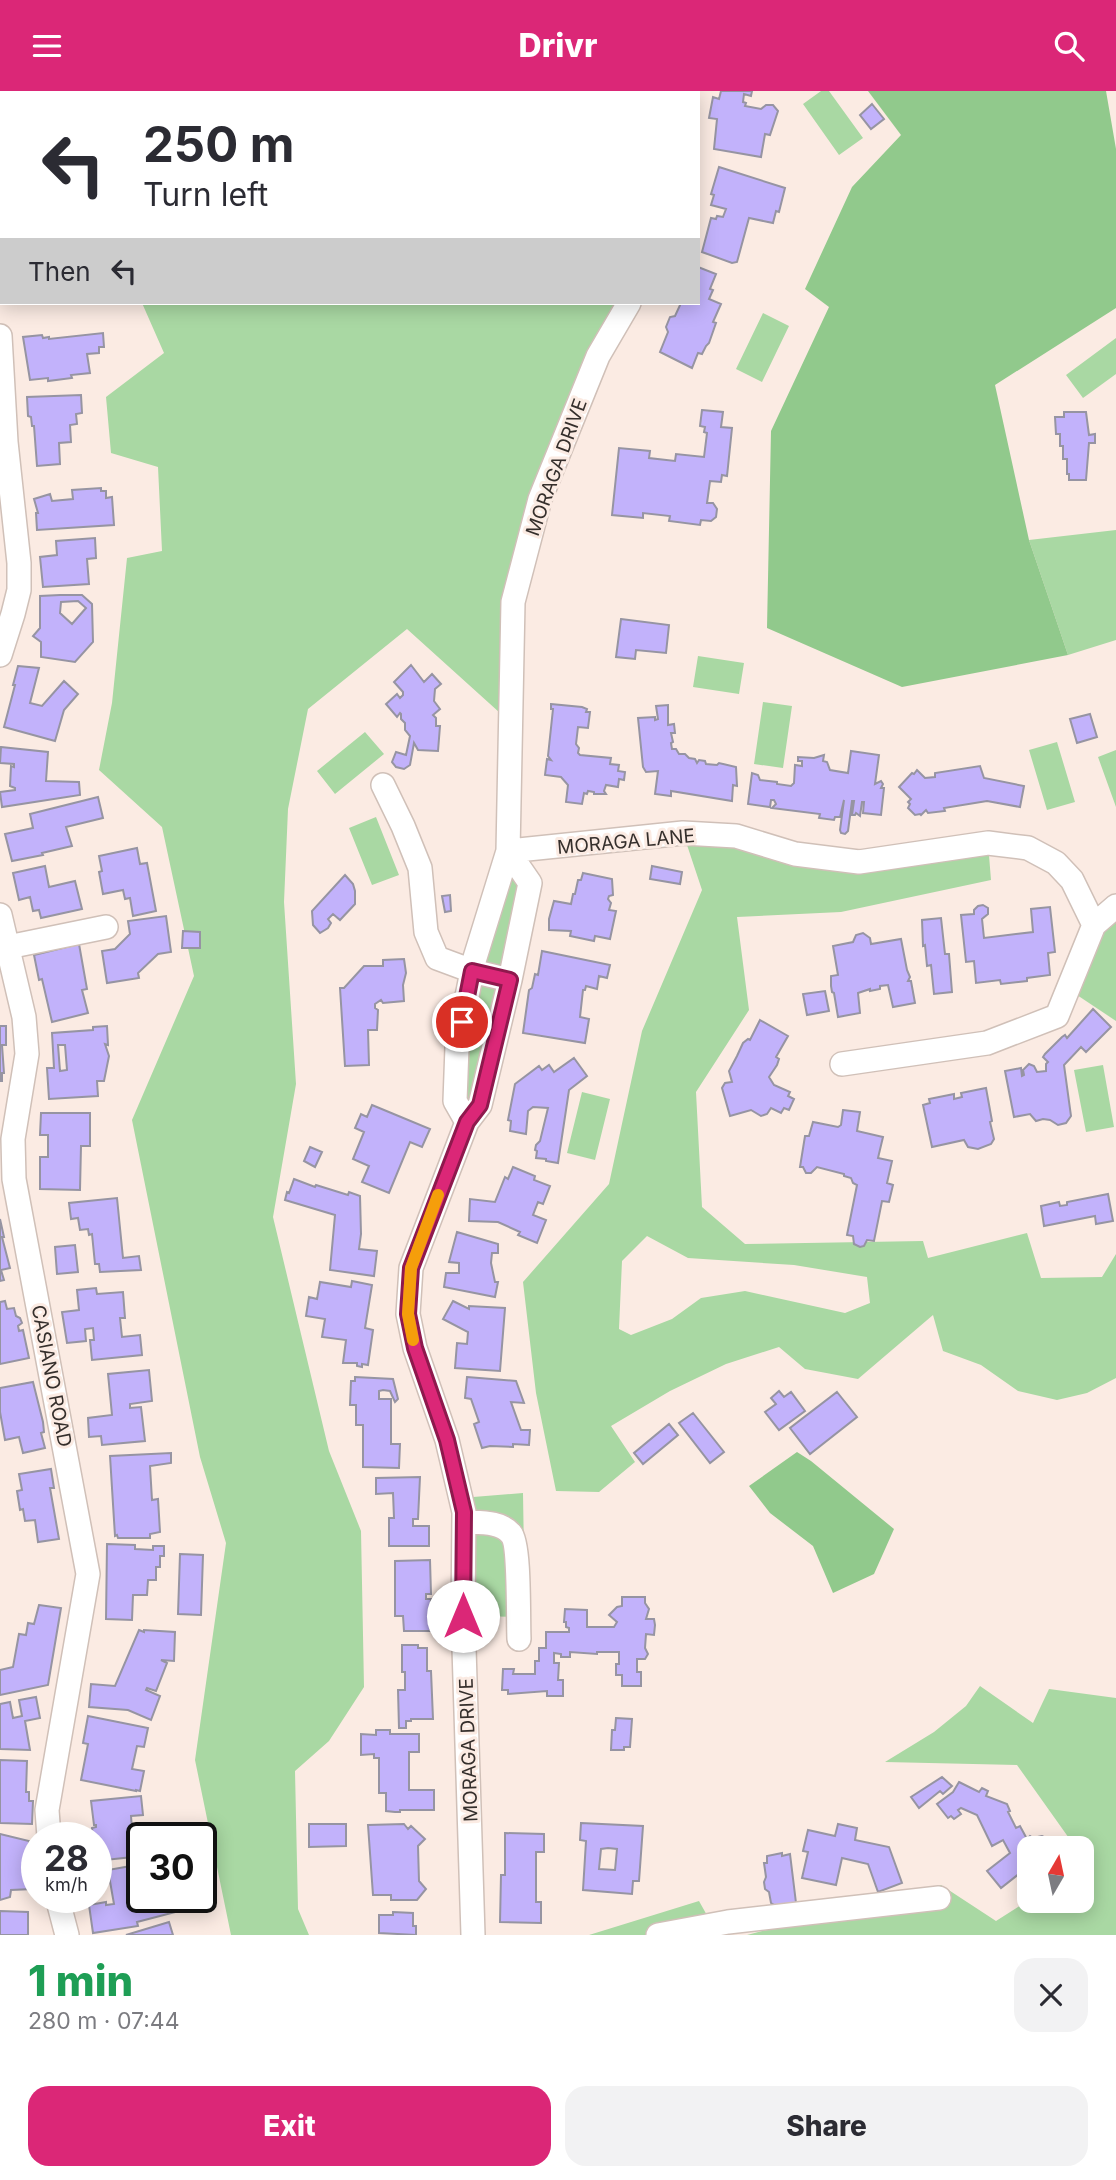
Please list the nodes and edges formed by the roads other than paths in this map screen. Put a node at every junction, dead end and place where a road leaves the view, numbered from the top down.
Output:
1 (628, 305) edge
2 (0, 336) edge
3 (0, 655) edge
4 (383, 785) dead end
5 (508, 851) junction
6 (1116, 906) edge
7 (0, 915) edge
8 (1094, 925) junction
9 (106, 927) dead end
10 (8, 947) junction
11 (472, 971) junction
12 (510, 980) junction
13 (842, 1064) dead end
14 (467, 1122) junction
15 (464, 1522) junction
16 (519, 1639) dead end
17 (48, 1822) edge
18 (939, 1898) dead end
19 (61, 1913) edge
20 (67, 1935) edge
21 (473, 1935) edge
22 (658, 1935) edge

1 - 5 street, MORAGA DRIVE
2 - 3 street
4 - 11 street
5 - 8 street, MORAGA LANE
5 - 11 street, MORAGA DRIVE
5 - 12 street, MORAGA DRIVE
6 - 8 street
7 - 10 street, CASIANO ROAD
8 - 13 street
9 - 10 street
10 - 17 street, CASIANO ROAD
11 - 12 street
11 - 14 street, MORAGA DRIVE
12 - 14 street, MORAGA DRIVE
14 - 15 street, MORAGA DRIVE
15 - 16 street
15 - 21 street, MORAGA DRIVE
18 - 22 street
19 - 20 street

